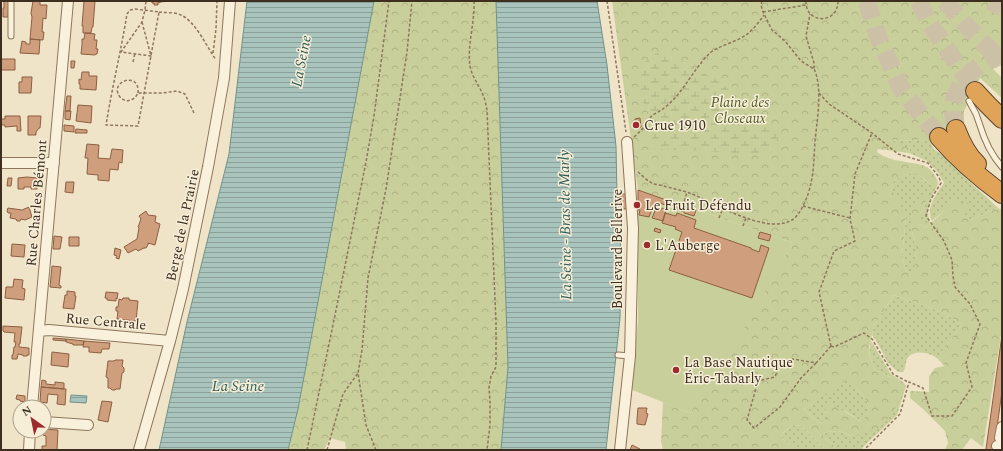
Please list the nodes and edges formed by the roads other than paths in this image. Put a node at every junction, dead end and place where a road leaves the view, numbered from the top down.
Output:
1 (11, 1) edge
2 (68, 1) edge
3 (230, 1) edge
4 (11, 36) dead end
5 (972, 96) joint
6 (1002, 119) edge
7 (956, 129) tunnel mouth
8 (939, 137) tunnel mouth
9 (627, 142) road end
10 (1, 163) edge
11 (54, 163) junction
12 (1002, 167) edge
13 (1002, 185) edge
14 (1002, 194) edge
15 (38, 331) junction
16 (170, 341) junction
17 (618, 355) dead end
18 (630, 356) junction
19 (33, 399) edge
20 (52, 423) edge
21 (88, 425) dead end
22 (1002, 427) edge
23 (30, 439) edge
24 (1000, 444) edge
25 (29, 450) edge
26 (139, 450) edge
27 (620, 450) edge

1 - 4 lane
2 - 11 street, Rue Charles Bémont
3 - 16 street, Berge de la Prairie
5 - 6 highway
5 - 12 lane
7 - 13 highway
8 - 14 highway
9 - 18 street, Boulevard Bellerive
10 - 11 street
11 - 15 street, Rue Charles Bémont
15 - 16 street, Rue Centrale
15 - 19 street, Rue Charles Bémont
16 - 26 street, Berge de la Prairie
17 - 18 lane
18 - 27 street, Boulevard Bellerive
20 - 21 street
22 - 24 street
23 - 25 street

